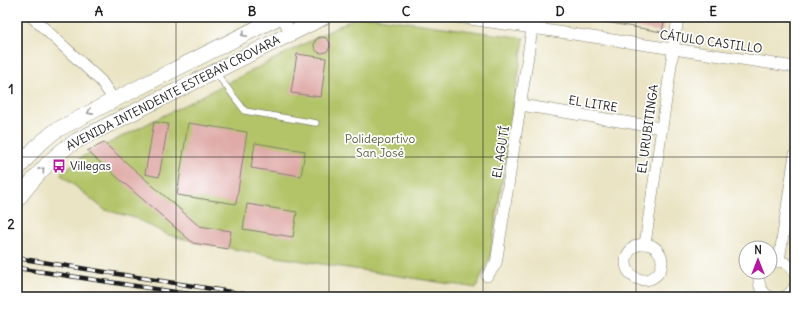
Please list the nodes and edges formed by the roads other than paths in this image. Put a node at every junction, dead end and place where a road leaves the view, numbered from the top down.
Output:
1 (32, 17) edge
2 (279, 17) edge
3 (282, 17) edge
4 (324, 17) edge
5 (457, 17) edge
6 (678, 17) edge
7 (532, 29) junction
8 (290, 33) junction
9 (673, 50) junction
10 (795, 67) edge
11 (215, 71) junction
12 (114, 100) junction
13 (521, 105) junction
14 (316, 123) dead end
15 (661, 128) junction
16 (795, 154) edge
17 (17, 170) edge
18 (17, 200) edge
19 (645, 244) dead end
20 (778, 246) edge
21 (778, 262) edge
22 (795, 274) edge
23 (487, 276) dead end
24 (759, 280) edge
25 (795, 286) edge
26 (770, 297) edge
27 (784, 297) edge

1 - 12 street
2 -> 12 main road, AVENIDA INTENDENTE ESTEBAN CROVARA
3 - 8 street
4 - 8 main road, AVENIDA INTENDENTE ESTEBAN CROVARA
5 - 7 street, CÁTULO CASTILLO
6 - 9 street, EL URUBITINGA
7 - 9 street, CÁTULO CASTILLO
7 - 13 street, EL AGUTÍ
8 - 11 main road, AVENIDA INTENDENTE ESTEBAN CROVARA
9 - 10 street, CÁTULO CASTILLO
9 - 15 street, EL URUBITINGA
11 - 14 lane
18 -> 11 main road, AVENIDA INTENDENTE ESTEBAN CROVARA
12 -> 17 main road, AVENIDA INTENDENTE ESTEBAN CROVARA
13 - 15 street, EL LITRE
13 - 23 street, EL AGUTÍ
15 - 19 street, EL URUBITINGA
16 - 20 street
21 - 22 street
24 - 26 street
25 - 27 street

